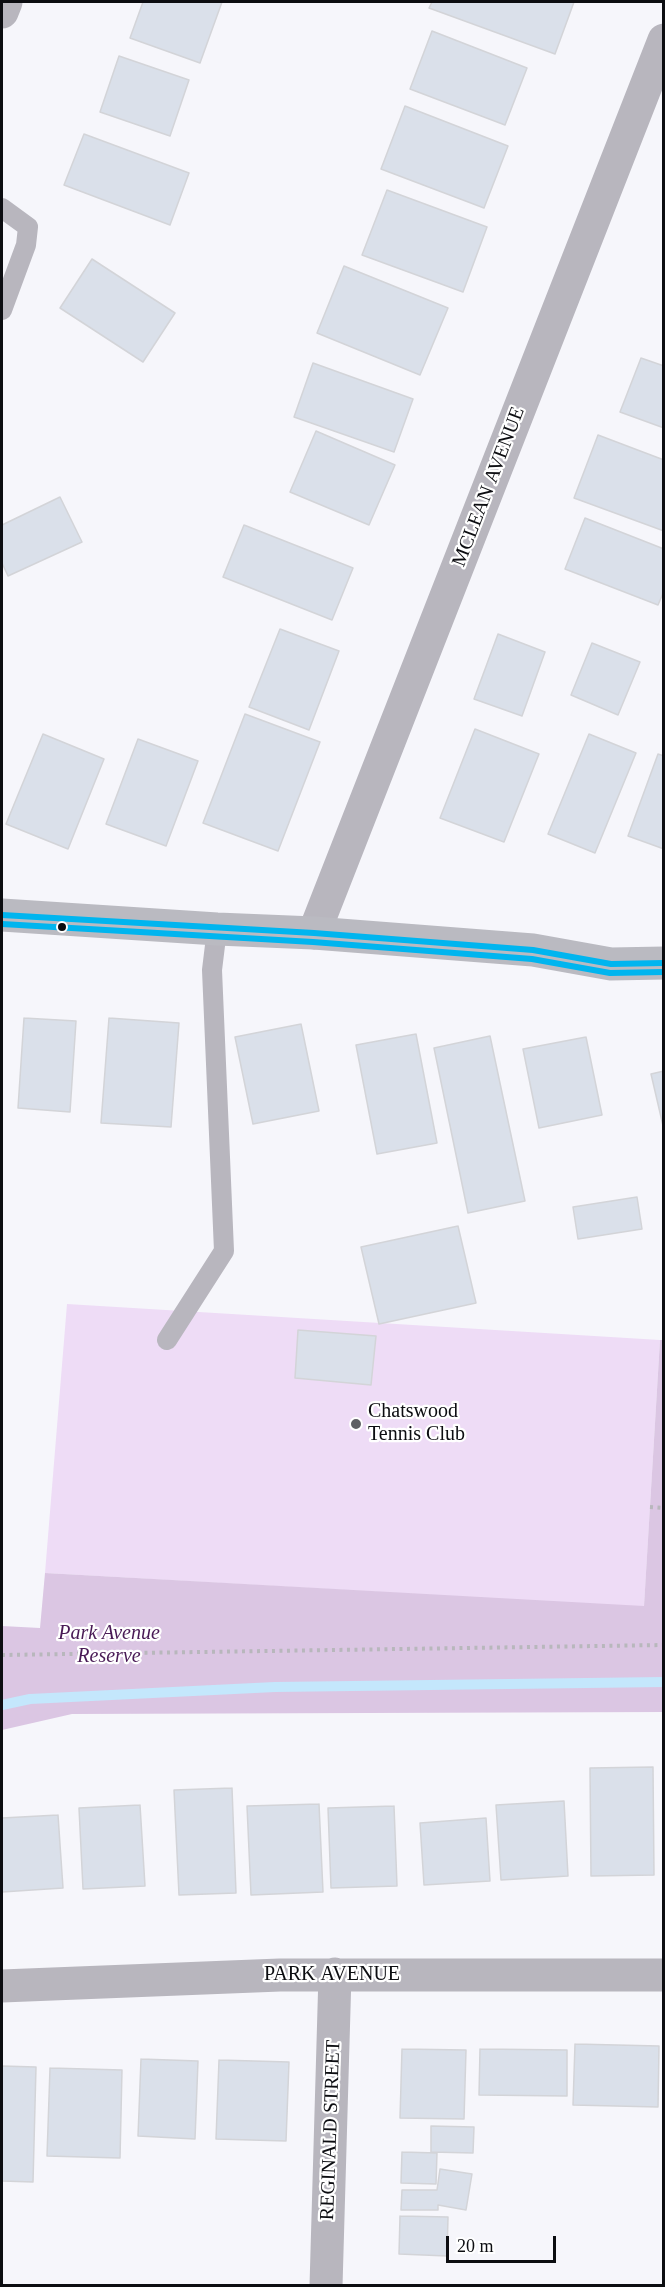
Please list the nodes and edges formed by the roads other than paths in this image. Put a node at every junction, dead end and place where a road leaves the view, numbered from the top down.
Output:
1 (6, 2) edge
2 (2, 12) edge
3 (663, 40) edge
4 (2, 208) edge
5 (2, 310) edge
6 (2, 915) edge
7 (217, 929) junction
8 (315, 933) junction
9 (663, 963) edge
10 (167, 1340) dead end
11 (335, 1974) junction
12 (663, 1976) edge
13 (2, 1986) edge
14 (326, 2286) edge

1 - 2 street
3 - 8 street, MCLEAN AVENUE
4 - 5 lane
6 - 7 main road
7 - 8 main road
7 - 10 lane
8 - 9 main road
11 - 12 street, PARK AVENUE
11 - 13 street, PARK AVENUE
11 - 14 street, REGINALD STREET

